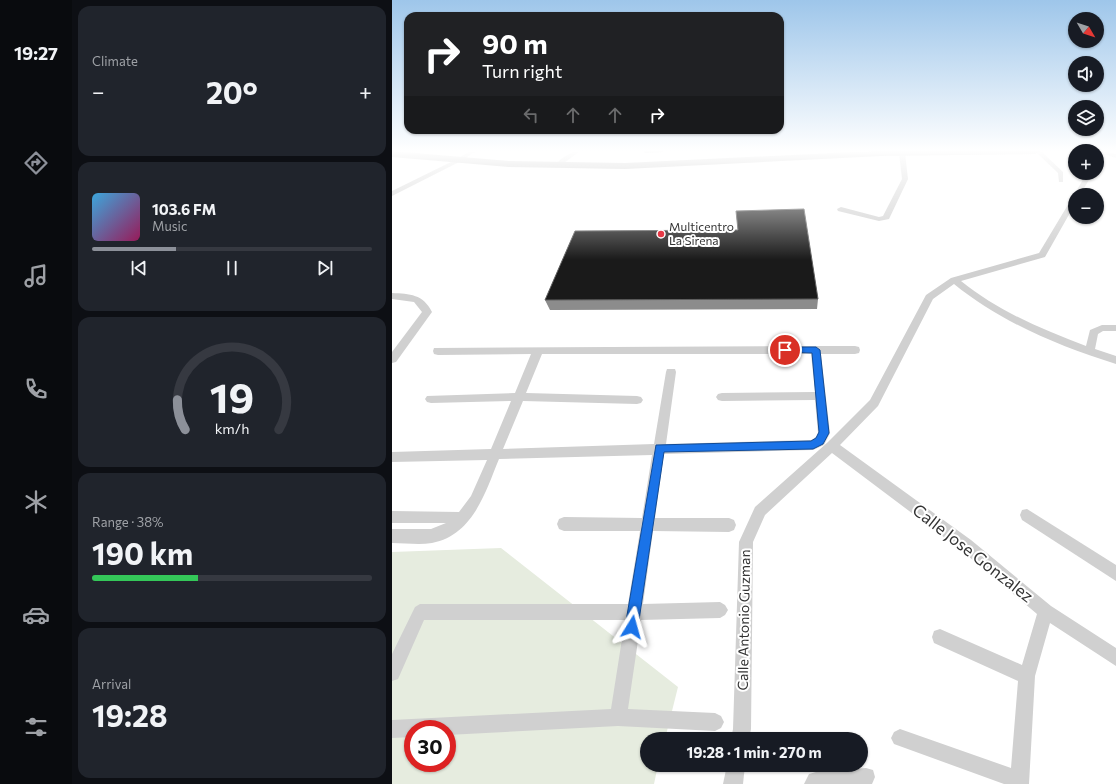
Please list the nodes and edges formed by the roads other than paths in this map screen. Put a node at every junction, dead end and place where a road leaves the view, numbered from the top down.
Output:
1 (405, 188) edge
2 (900, 188) edge
3 (392, 194) edge
4 (840, 209) dead end
5 (1068, 210) edge
6 (954, 280) junction
7 (392, 296) edge
8 (1116, 328) edge
9 (816, 350) junction
10 (855, 350) dead end
11 (538, 351) junction
12 (1090, 351) junction
13 (438, 352) dead end
14 (392, 359) edge
15 (1116, 360) edge
16 (671, 372) dead end
17 (821, 396) junction
18 (518, 397) junction
19 (722, 397) dead end
20 (431, 399) dead end
21 (637, 400) dead end
22 (832, 446) junction
23 (659, 448) junction
24 (495, 454) junction
25 (392, 457) edge
26 (1027, 515) dead end
27 (392, 517) edge
28 (463, 519) junction
29 (564, 524) dead end
30 (729, 524) dead end
31 (647, 525) junction
32 (392, 536) edge
33 (1116, 574) edge
34 (720, 610) dead end
35 (1046, 611) junction
36 (634, 612) junction
37 (940, 637) dead end
38 (1116, 658) edge
39 (392, 673) edge
40 (1027, 676) junction
41 (618, 717) junction
42 (715, 722) dead end
43 (392, 730) edge
44 (741, 732) edge
45 (900, 738) dead end
46 (735, 772) edge
47 (866, 777) dead end
48 (1019, 782) edge
49 (733, 784) edge
50 (814, 784) edge

1 - 3 street
2 - 4 street
5 - 6 street, Calle Antonio Guzman
6 - 12 street
6 - 22 street, Calle Antonio Guzman
7 - 14 street
8 - 12 street
9 - 10 street
9 - 11 street
9 - 17 street
11 - 13 street
11 - 18 street
12 - 15 street
16 - 23 street
17 - 19 street
17 - 23 street
18 - 20 street
18 - 21 street
18 - 24 street
22 - 35 street, Calle Jose Gonzalez
22 - 44 street, Calle Antonio Guzman
23 - 24 street
23 - 31 street
24 - 25 street
24 - 28 street
26 - 33 street
27 - 28 street
28 - 32 street
29 - 31 street
30 - 31 street
31 - 36 street
34 - 36 street
35 - 38 street, Calle Jose Gonzalez
35 - 40 street
36 - 39 street
36 - 41 street
37 - 40 street
40 - 48 street
41 - 42 street
41 - 43 street
45 - 48 street
46 - 49 street
47 - 50 street

